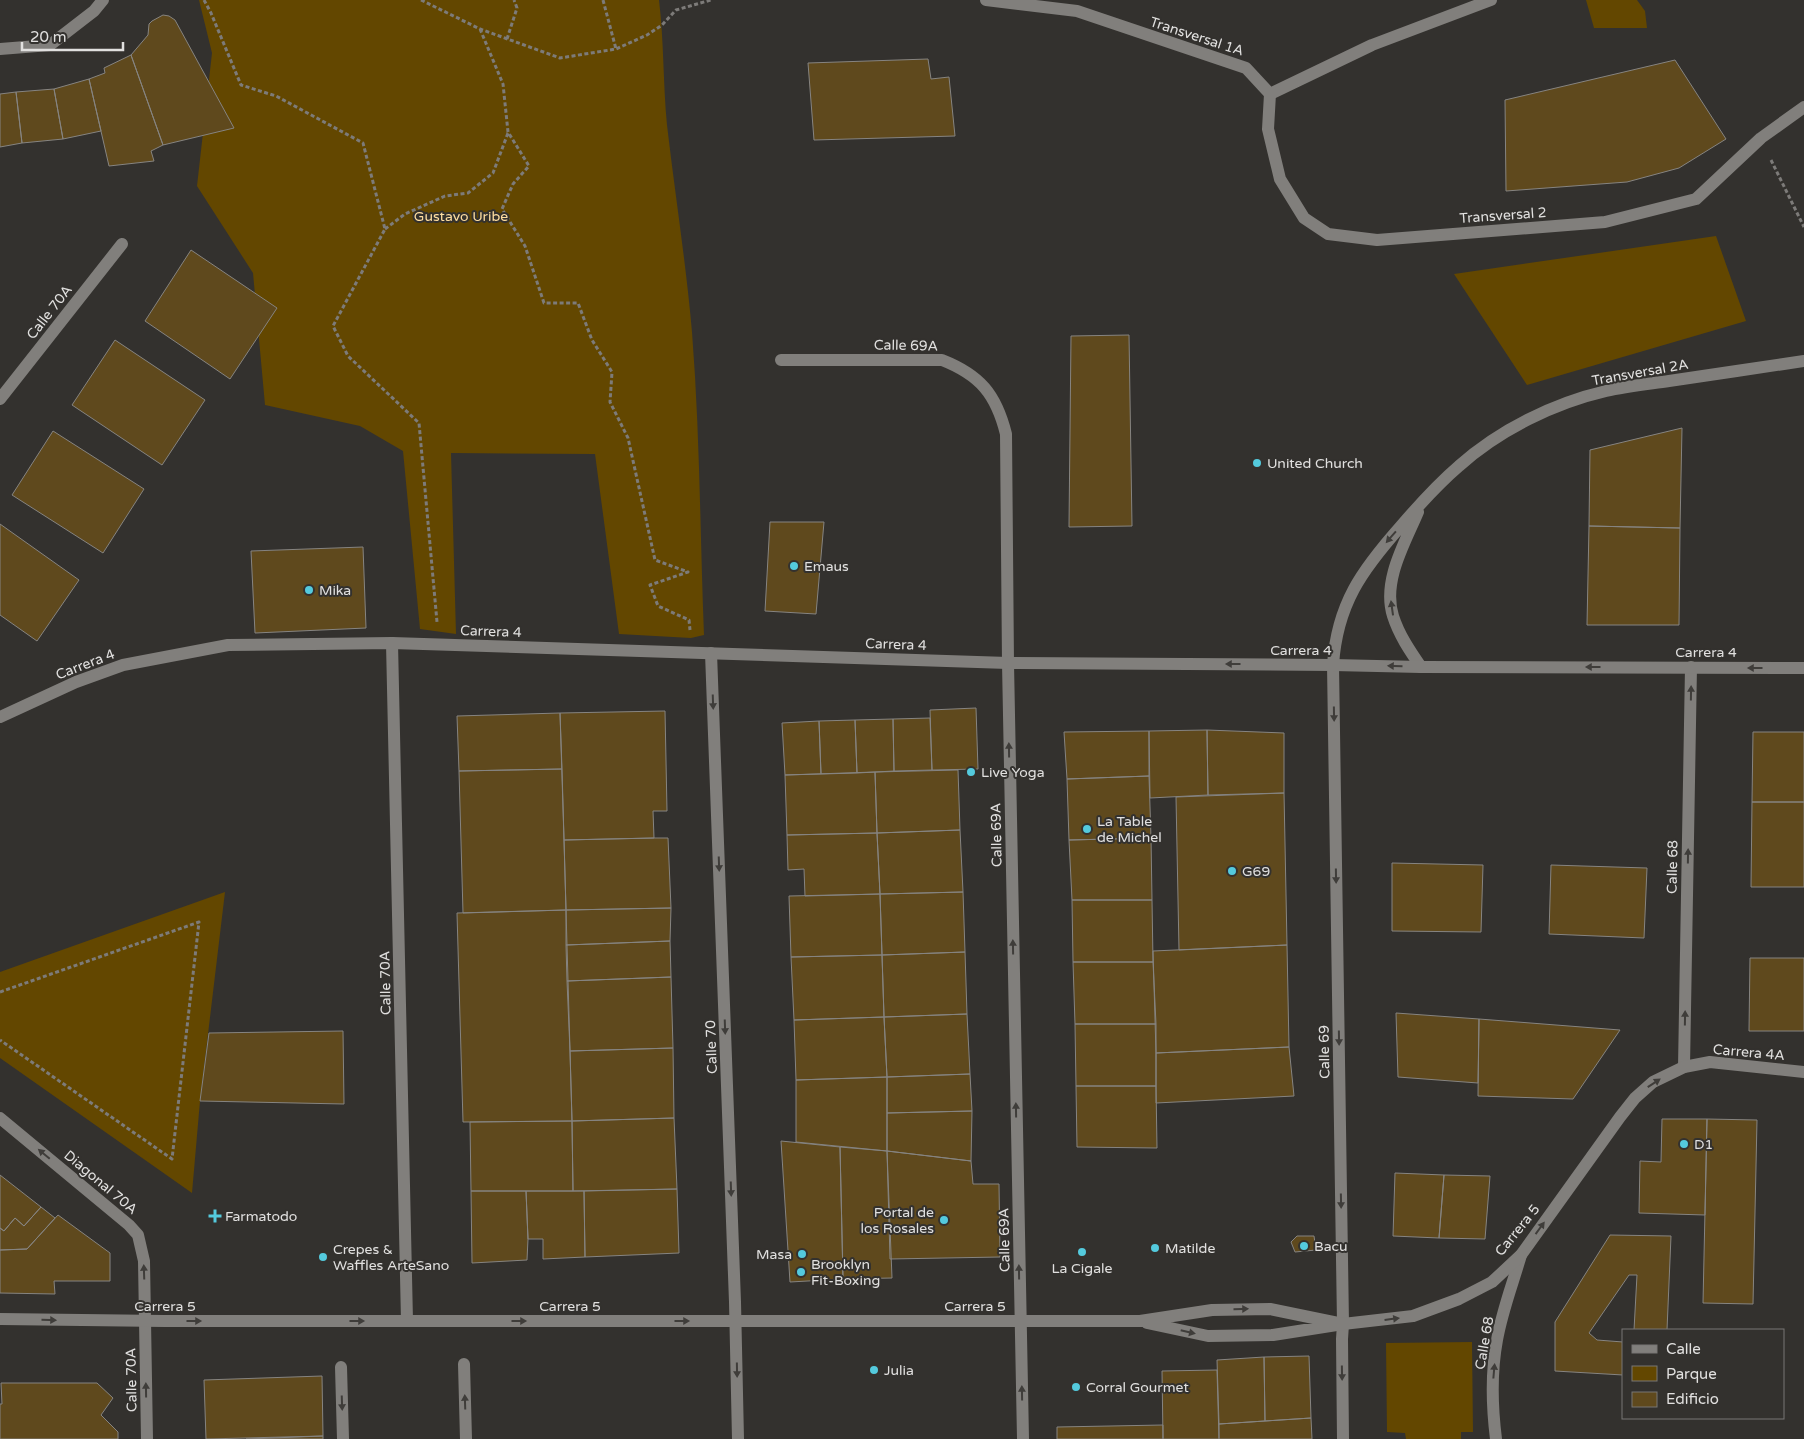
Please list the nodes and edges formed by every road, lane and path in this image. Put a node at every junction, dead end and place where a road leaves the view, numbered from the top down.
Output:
1 (102, 0) edge
2 (204, 0) edge
3 (421, 0) edge
4 (514, 0) edge
5 (603, 0) edge
6 (711, 0) edge
7 (986, 0) edge
8 (1491, 0) edge
9 (480, 29) junction
10 (507, 39) junction
11 (0, 49) edge
12 (616, 49) junction
13 (1270, 94) junction
14 (1804, 107) edge
15 (508, 132) junction
16 (1761, 138) junction
17 (1804, 227) edge
18 (385, 229) junction
19 (122, 244) dead end
20 (781, 360) dead end
21 (1804, 361) edge
22 (0, 399) edge
23 (1423, 500) junction
24 (438, 631) dead end
25 (692, 638) dead end
26 (392, 643) junction
27 (711, 653) junction
28 (1008, 663) junction
29 (1333, 665) junction
30 (1421, 667) junction
31 (1691, 667) junction
32 (1804, 668) edge
33 (0, 717) edge
34 (0, 992) edge
35 (0, 1040) edge
36 (1684, 1067) junction
37 (1804, 1072) edge
38 (1620, 1117) joint
39 (0, 1118) edge
40 (1521, 1255) junction
41 (0, 1320) edge
42 (146, 1321) junction
43 (407, 1321) junction
44 (736, 1321) junction
45 (1020, 1321) junction
46 (1140, 1321) junction
47 (1343, 1324) junction
48 (464, 1364) dead end
49 (341, 1367) dead end
50 (147, 1439) edge
51 (343, 1439) edge
52 (466, 1439) edge
53 (738, 1439) edge
54 (1023, 1439) edge
55 (1343, 1439) edge
56 (1496, 1439) edge

1 - 11 street
2 - 18 path
3 - 9 path
4 - 10 path
5 - 12 path
6 - 12 path
7 - 13 street, Transversal 1A
8 - 13 street
9 - 10 path
9 - 15 path
10 - 12 path
13 - 16 street, Transversal 2
14 - 16 street, Transversal 2
15 - 18 path
15 - 25 path
16 - 17 path
18 - 24 path
19 - 22 street, Calle 70A
20 - 28 street, Calle 69A
21 - 23 street, Transversal 2A
23 -> 29 street, Transversal 2A
30 -> 23 street, Transversal 2A
26 - 27 street, Carrera 4
26 - 33 street, Carrera 4
26 - 43 street, Calle 70A
27 - 28 street, Carrera 4
27 -> 44 street, Calle 70
29 -> 28 street, Carrera 4
45 -> 28 street, Calle 69A
30 -> 29 street, Carrera 4
29 -> 47 street, Calle 69
31 -> 30 street, Carrera 4
32 -> 31 street, Carrera 4
36 -> 31 street, Calle 68
34 - 35 path
36 - 37 street, Carrera 4A
38 -> 36 street, Carrera 4A
40 -> 38 street, Carrera 5
42 -> 39 street, Diagonal 70A
47 -> 40 street, Carrera 5
56 -> 40 street, Calle 68
41 -> 42 street, Carrera 5
42 -> 43 street, Carrera 5
50 -> 42 street, Calle 70A
43 -> 44 street, Carrera 5
44 - 45 street, Carrera 5
44 -> 53 street, Calle 70
45 - 46 street, Carrera 5
54 -> 45 street, Calle 69A
46 -> 47 street, Carrera 5
46 -> 47 street, Carrera 5
47 -> 55 street, Calle 69
52 -> 48 street
49 -> 51 street

